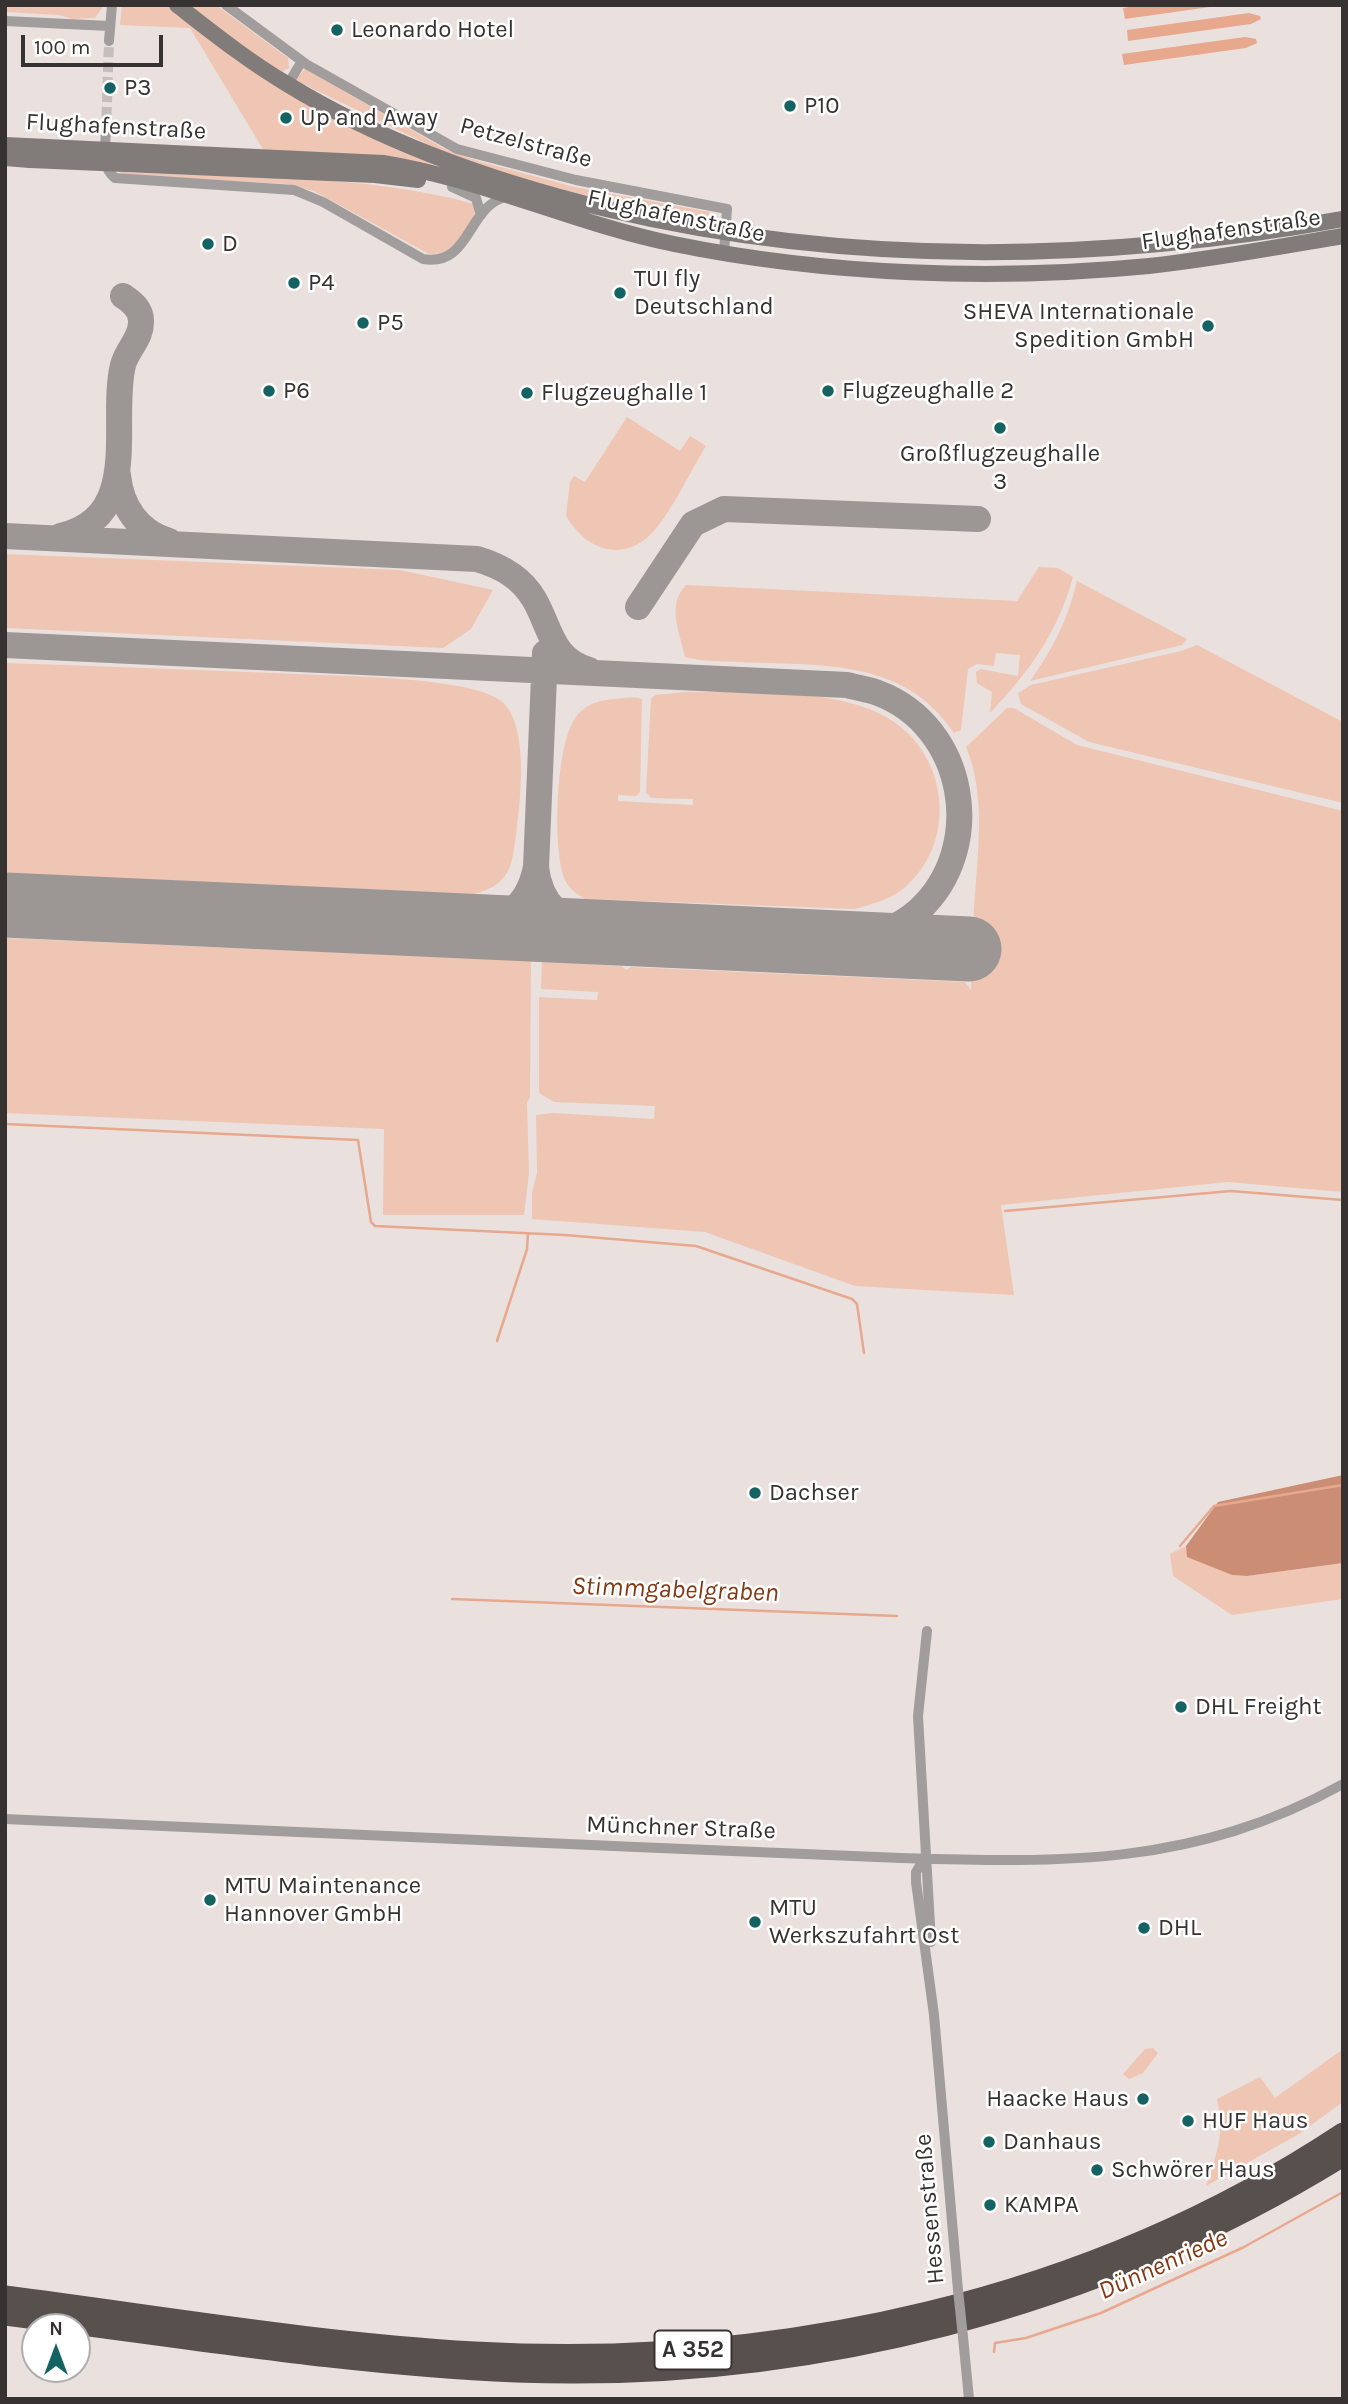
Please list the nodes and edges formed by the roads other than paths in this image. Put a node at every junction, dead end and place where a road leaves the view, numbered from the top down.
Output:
1 (113, 5) edge
2 (177, 5) edge
3 (226, 5) edge
4 (5, 21) edge
5 (109, 26) junction
6 (109, 41) tunnel mouth
7 (302, 61) junction
8 (288, 85) junction
9 (106, 132) tunnel mouth
10 (5, 145) edge
11 (105, 149) junction
12 (5, 158) edge
13 (452, 187) junction
14 (479, 189) junction
15 (506, 197) junction
16 (722, 209) junction
17 (481, 215) junction
18 (1343, 219) edge
19 (706, 229) junction
20 (727, 233) junction
21 (1343, 236) edge
22 (724, 253) junction
23 (927, 1630) dead end
24 (1343, 1784) edge
25 (5, 1819) edge
26 (924, 1859) junction
27 (1343, 2133) edge
28 (1343, 2156) edge
29 (5, 2296) edge
30 (5, 2315) edge
31 (969, 2399) edge

1 - 5 street
2 - 8 main road, Flughafenstraße
3 - 7 street, Petzelstraße
4 - 5 street
5 - 6 street
7 - 8 street
7 - 16 street, Petzelstraße
8 - 19 main road, Flughafenstraße
9 - 11 street
10 - 11 main road, Flughafenstraße
11 - 14 main road, Flughafenstraße
11 - 17 street
12 - 13 main road, Flughafenstraße, bridge
13 - 14 main road, Flughafenstraße
13 - 17 street
14 - 15 main road, Flughafenstraße
15 - 17 street
15 - 22 main road, Flughafenstraße
16 - 19 street
16 - 20 street
18 - 20 main road, Flughafenstraße
19 - 20 main road, Flughafenstraße
20 - 22 street
21 - 22 main road, Flughafenstraße
23 - 26 street, Hessenstraße
24 - 26 street, Münchner Straße
25 - 26 street, Münchner Straße
26 - 31 street, Hessenstraße, bridge
27 - 29 highway, A 352
28 - 30 highway, A 352

